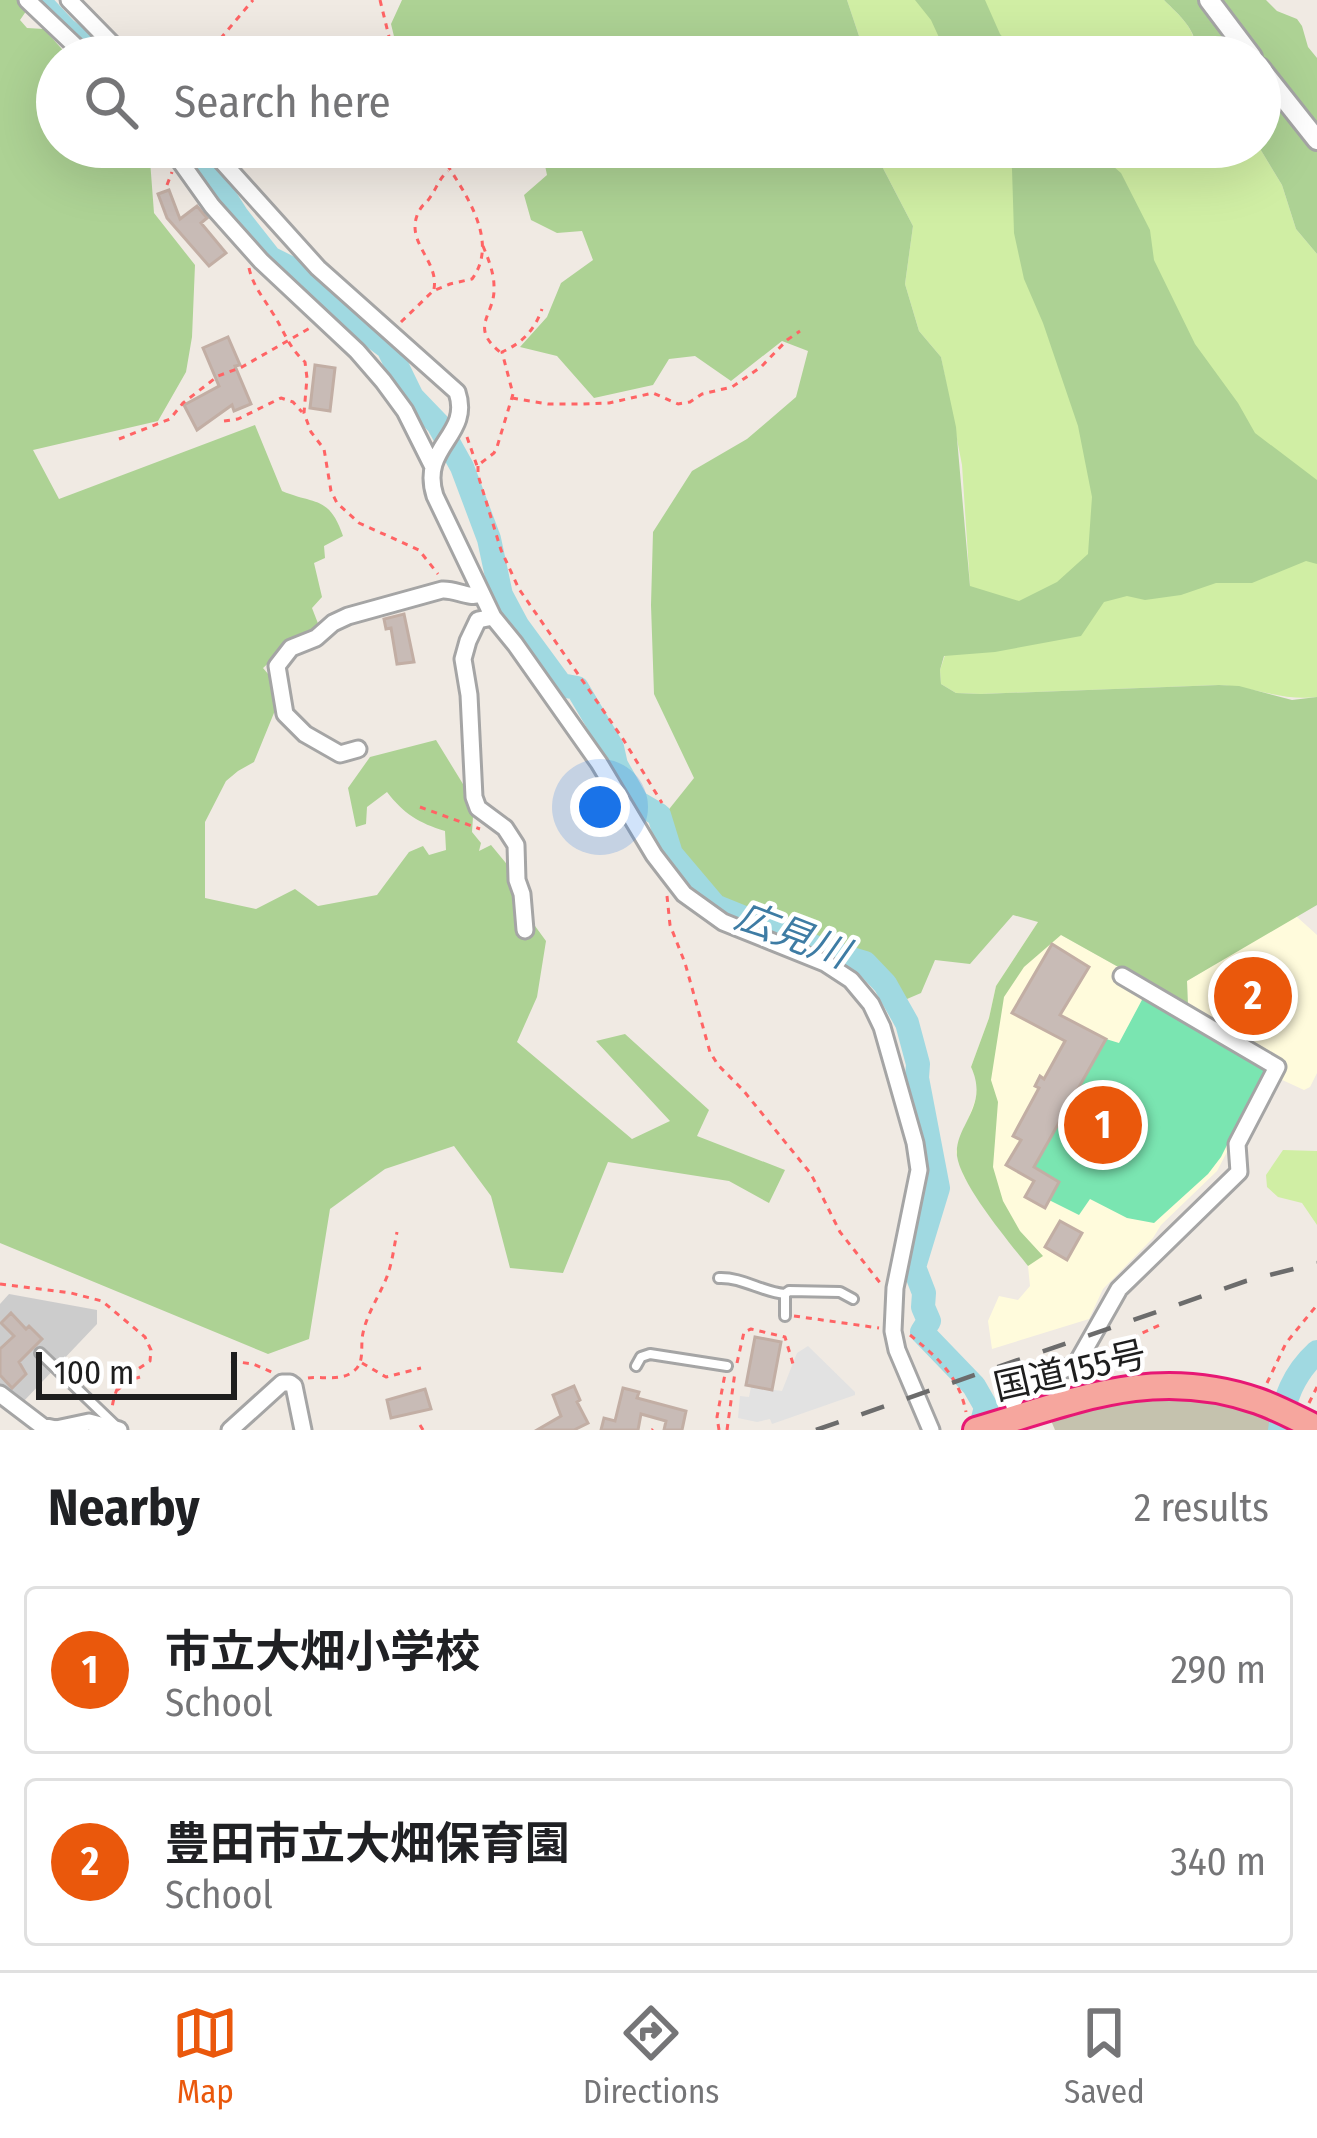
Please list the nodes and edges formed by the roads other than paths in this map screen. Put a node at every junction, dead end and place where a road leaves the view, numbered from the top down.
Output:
1 (27, 0) edge
2 (69, 0) edge
3 (1209, 0) edge
4 (65, 36) edge
5 (104, 36) edge
6 (1236, 36) edge
7 (1281, 95) edge
8 (1317, 140) edge
9 (185, 168) edge
10 (228, 168) edge
11 (433, 461) junction
12 (482, 594) junction
13 (493, 616) junction
14 (358, 749) dead end
15 (525, 930) dead end
16 (1122, 976) dead end
17 (719, 1278) dead end
18 (784, 1294) junction
19 (853, 1299) dead end
20 (785, 1316) road end
21 (40, 1353) dead end
22 (636, 1366) dead end
23 (727, 1366) road end
24 (0, 1394) edge
25 (990, 1423) edge
26 (1306, 1423) edge
27 (118, 1428) edge
28 (230, 1430) edge
29 (303, 1430) edge
30 (931, 1430) edge

1 - 4 street
2 - 5 street
3 - 6 street
7 - 8 street
9 - 11 street
10 - 11 street
11 - 12 street
12 - 13 street
12 - 14 street
13 - 15 street
13 - 30 street
16 - 25 street
17 - 18 lane
18 - 19 lane
18 - 20 lane
21 - 27 lane
22 - 23 lane
24 - 27 street
25 - 26 highway, 国道155号
28 - 29 street

